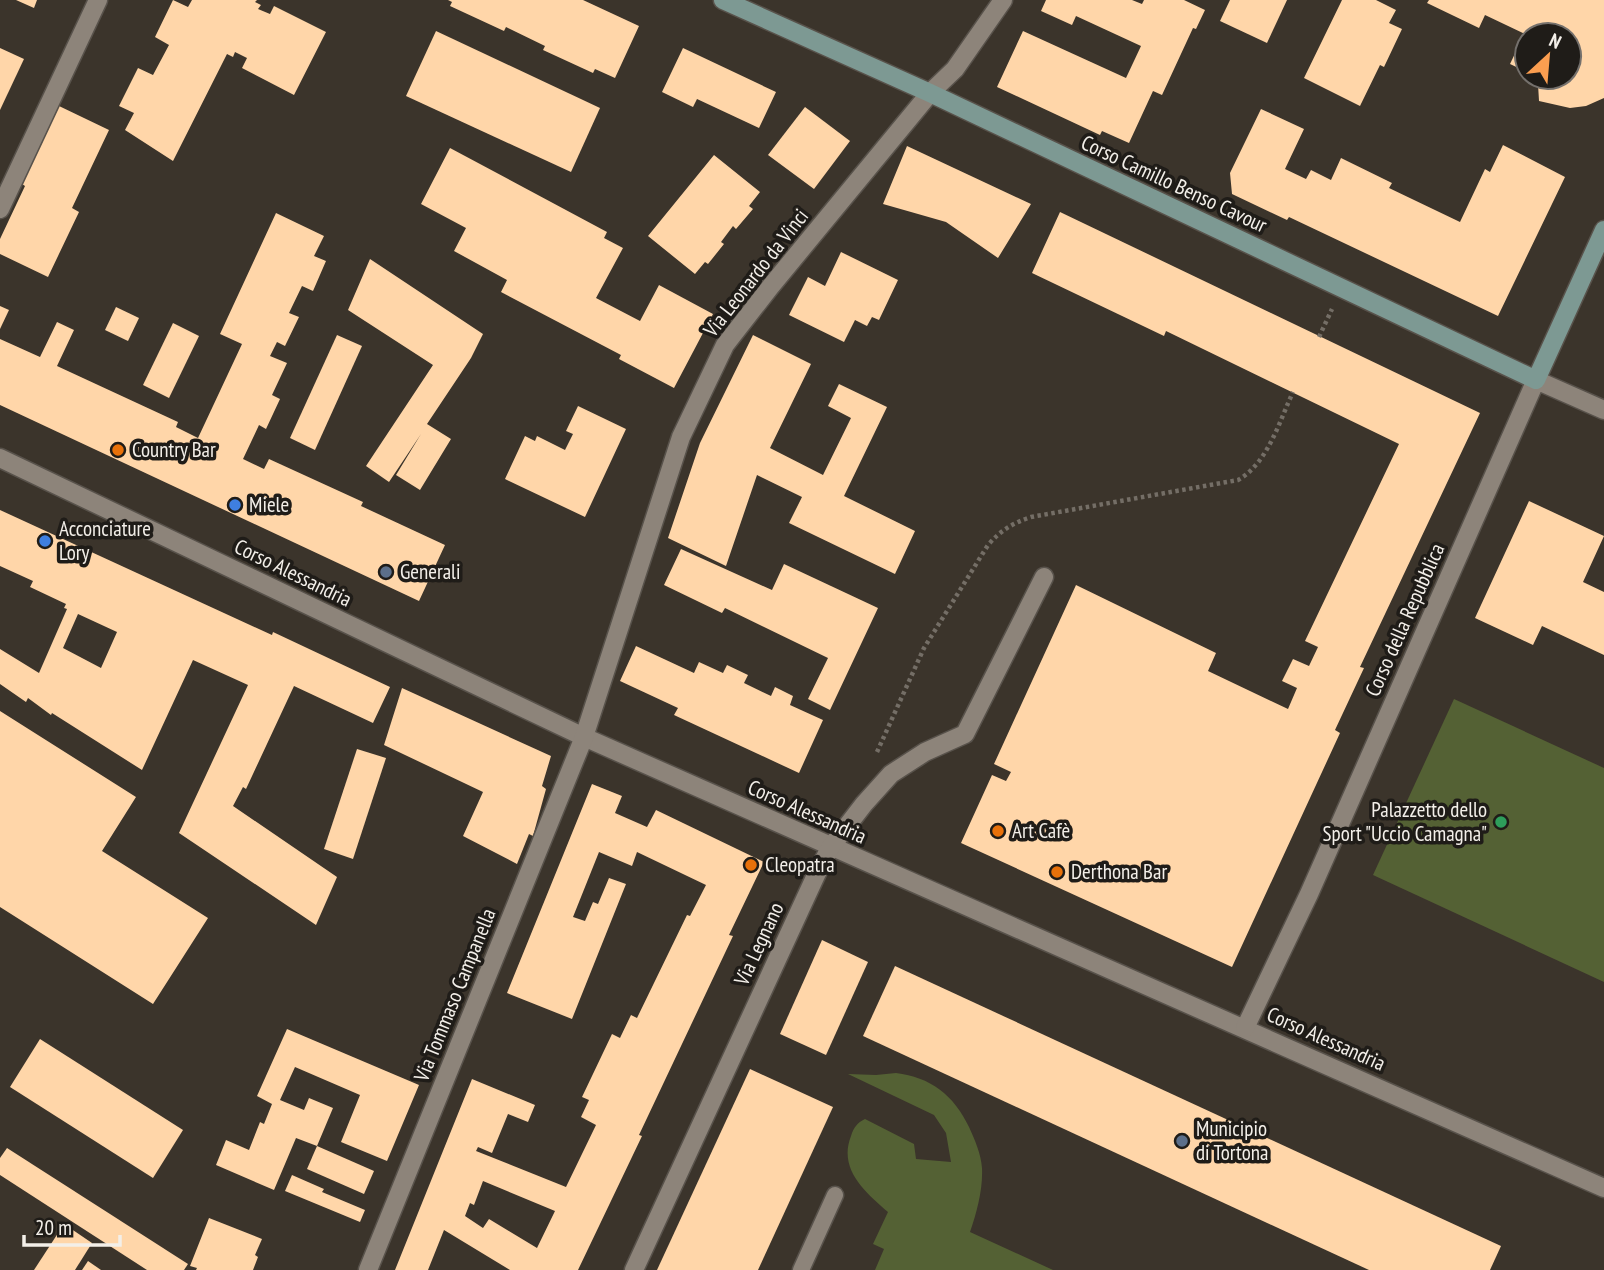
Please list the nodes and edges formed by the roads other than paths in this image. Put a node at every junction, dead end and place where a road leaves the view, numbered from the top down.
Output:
1 (98, 0) edge
2 (723, 0) edge
3 (1003, 0) edge
4 (930, 93) junction
5 (0, 209) edge
6 (1604, 230) edge
7 (1536, 380) junction
8 (1604, 410) edge
9 (0, 458) edge
10 (1044, 577) dead end
11 (584, 737) junction
12 (831, 848) junction
13 (1245, 1028) junction
14 (1604, 1188) edge
15 (835, 1195) dead end
16 (368, 1270) edge
17 (634, 1270) edge
18 (801, 1270) edge

1 - 5 street
2 - 4 street, Corso Camillo Benso Cavour
3 - 4 street, Via Leonardo da Vinci
4 - 7 street, Corso Camillo Benso Cavour
4 - 11 street, Via Leonardo da Vinci
6 - 7 street, Corso della Repubblica
7 - 8 street, Corso Camillo Benso Cavour
7 - 13 street, Corso della Repubblica
9 - 11 street, Corso Alessandria
10 - 12 street, Via Legnano
11 - 12 street, Corso Alessandria
11 - 16 street, Via Tommaso Campanella
12 - 13 street, Corso Alessandria
12 - 17 street, Via Legnano
13 - 14 street, Corso Alessandria
15 - 18 lane

